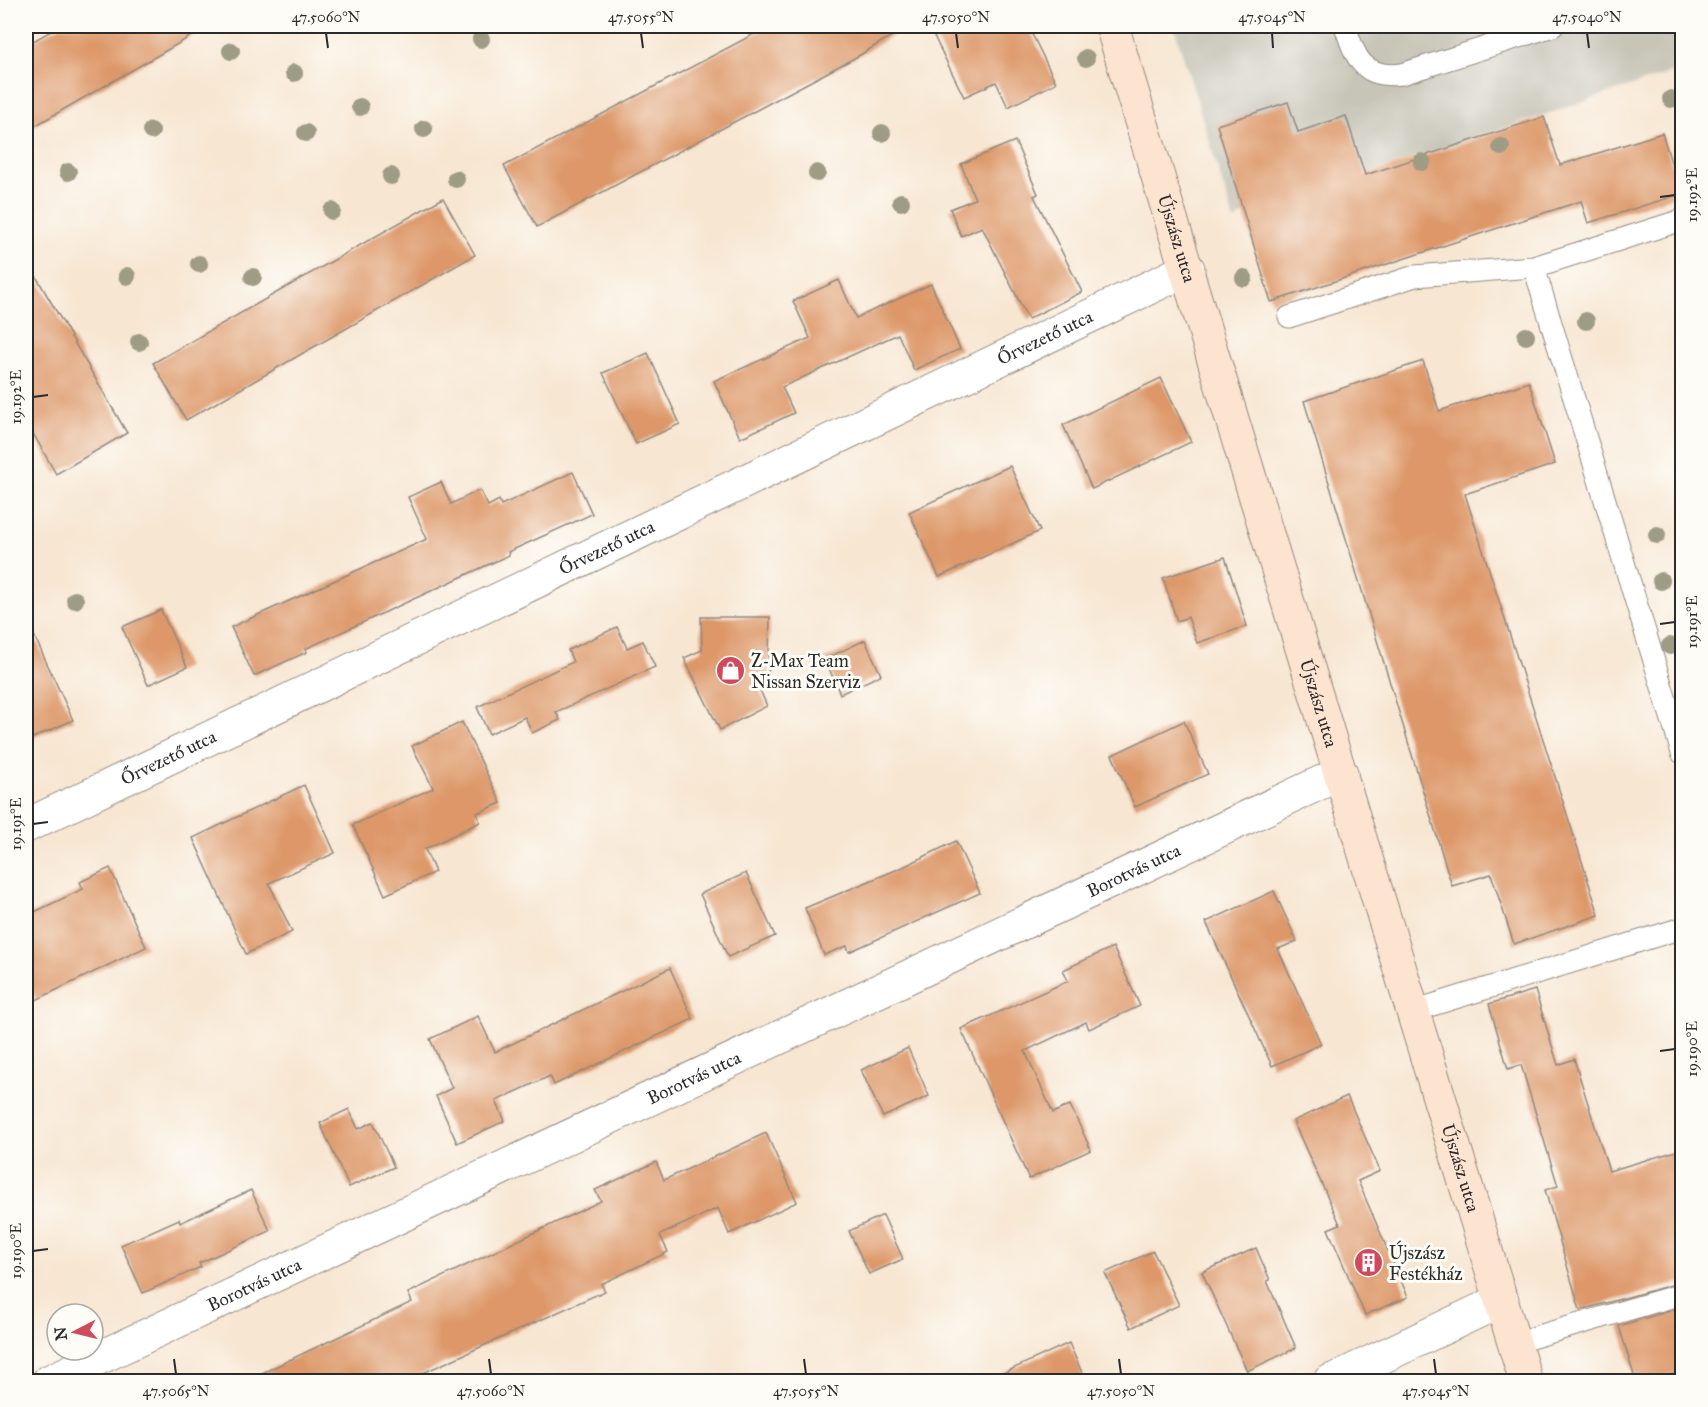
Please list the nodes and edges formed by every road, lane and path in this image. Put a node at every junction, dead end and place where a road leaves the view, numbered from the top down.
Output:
1 (1112, 26) edge
2 (1346, 26) edge
3 (1553, 26) edge
4 (1683, 220) edge
5 (1534, 267) junction
6 (1188, 269) junction
7 (1289, 317) dead end
8 (1683, 753) edge
9 (1341, 773) junction
10 (26, 826) edge
11 (1683, 928) edge
12 (1413, 1011) junction
13 (1683, 1294) edge
14 (1502, 1300) junction
15 (1514, 1343) junction
16 (48, 1382) edge
17 (1329, 1382) edge
18 (1526, 1382) edge

1 - 6 street, Újszász utca
2 - 3 lane
4 - 5 lane
5 - 7 lane
5 - 8 lane
6 - 9 street, Újszász utca
6 - 10 street, Őrvezető utca
9 - 12 street, Újszász utca
9 - 16 street, Borotvás utca
11 - 12 lane
12 - 14 street, Újszász utca
13 - 15 lane
14 - 15 street, Újszász utca
14 - 17 street
15 - 18 street, Újszász utca

